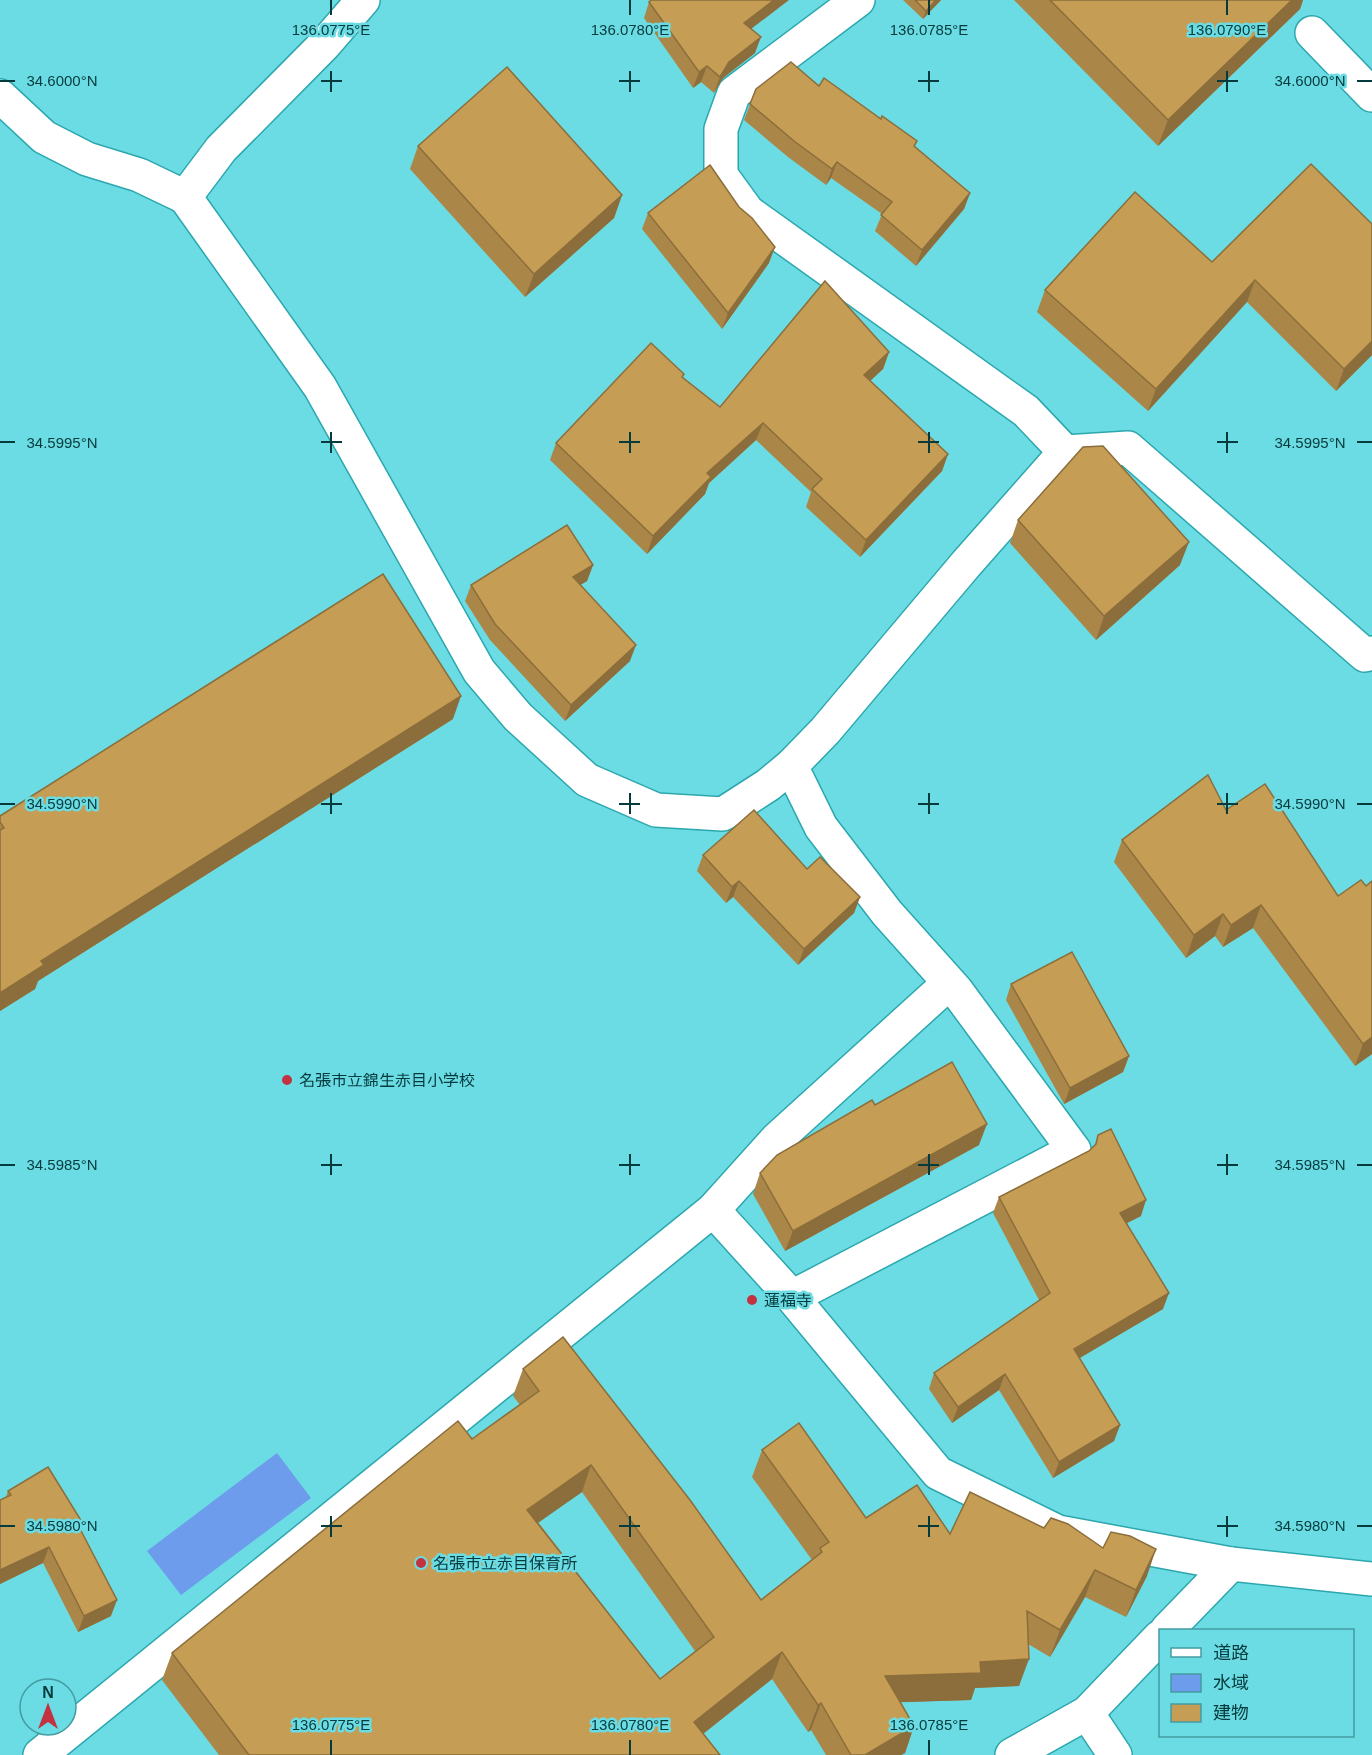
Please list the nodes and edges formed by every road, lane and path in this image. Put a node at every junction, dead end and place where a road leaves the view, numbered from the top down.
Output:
1 (363, 0) edge
2 (858, 0) edge
3 (1312, 33) dead end
4 (1372, 95) edge
5 (0, 96) edge
6 (185, 197) junction
7 (1065, 452) junction
8 (1372, 653) edge
9 (790, 766) junction
10 (950, 983) junction
11 (714, 1210) junction
12 (792, 1297) junction
13 (556, 1337) junction
14 (578, 1364) edge
15 (1232, 1564) junction
16 (1372, 1579) edge
17 (1168, 1629) edge
18 (1159, 1639) edge
19 (1087, 1713) junction
20 (40, 1755) edge
21 (1012, 1755) edge
22 (1115, 1755) edge

1 - 6 street
2 - 7 street
3 - 4 street
5 - 6 street
6 - 9 street
7 - 8 street
7 - 9 street
9 - 10 street
10 - 11 street
10 - 12 street
11 - 12 street
11 - 13 street
12 - 15 street
13 - 14 street
13 - 20 street
15 - 16 street
15 - 17 street
18 - 19 street
19 - 21 street
19 - 22 street

